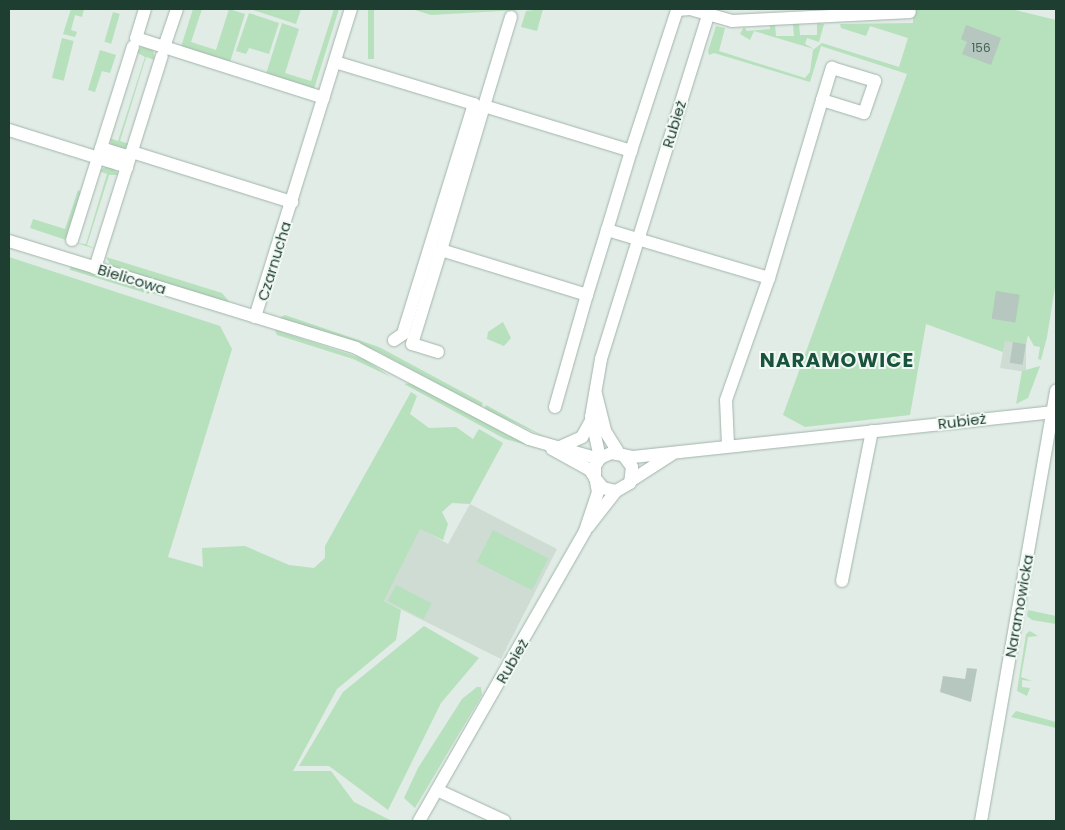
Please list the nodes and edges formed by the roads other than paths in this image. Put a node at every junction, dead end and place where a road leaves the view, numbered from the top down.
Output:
1 (145, 9) edge
2 (177, 9) edge
3 (351, 9) edge
4 (709, 11) edge
5 (910, 12) dead end
6 (511, 17) dead end
7 (133, 46) dead end
8 (163, 52) junction
9 (335, 62) junction
10 (324, 98) junction
11 (822, 100) dead end
12 (484, 106) junction
13 (9, 130) edge
14 (631, 151) junction
15 (99, 153) junction
16 (129, 159) junction
17 (292, 202) junction
18 (607, 230) junction
19 (638, 239) junction
20 (72, 240) dead end
21 (9, 241) edge
22 (441, 250) junction
23 (95, 268) junction
24 (769, 278) junction
25 (587, 294) junction
26 (255, 317) junction
27 (394, 340) dead end
28 (438, 352) dead end
29 (595, 388) junction
30 (1056, 390) edge
31 (554, 408) dead end
32 (1054, 410) edge
33 (591, 421) junction
34 (872, 431) junction
35 (728, 445) junction
36 (554, 447) junction
37 (674, 453) junction
38 (622, 454) junction
39 (600, 458) junction
40 (596, 480) junction
41 (632, 480) junction
42 (616, 491) junction
43 (585, 531) junction
44 (842, 582) dead end
45 (437, 790) junction
46 (419, 821) edge
47 (504, 821) edge
48 (981, 821) edge

1 - 8 street
2 - 8 street
3 - 9 street, Czarnucha
4 - 5 street
4 - 14 street
4 - 19 street, Rubież
6 - 12 street
7 - 15 street
8 - 10 street
8 - 16 street
9 - 10 street, Czarnucha
9 - 27 street
10 - 17 street, Czarnucha
11 - 24 street
12 - 14 street
12 - 22 street
13 - 15 street
14 - 18 street
15 - 16 street
15 - 20 street
16 - 17 street
16 - 23 street
17 - 26 street, Czarnucha
18 - 19 street
18 - 25 street
19 - 24 street
19 - 29 street, Rubież
21 - 23 street, Bielicowa
22 - 25 street
22 - 28 street
23 - 26 street, Bielicowa
24 - 35 street
25 - 31 street
26 - 36 street, Czarnucha
29 - 33 street, Rubież
29 - 38 street, Rubież
30 - 32 street, Naramowicka
32 - 34 street, Rubież
32 - 48 street, Naramowicka
33 - 36 street
33 - 39 street, Rubież
34 - 35 street, Rubież
34 - 44 street
35 - 37 street, Rubież
36 - 39 street, Czarnucha
36 - 40 street, Czarnucha
37 - 38 street, Rubież
37 - 41 street, Rubież
38 - 39 street
38 - 41 street
39 - 40 street
40 - 42 street
40 - 43 street, Rubież
41 - 42 street
42 - 43 street, Rubież
43 - 45 street, Rubież
45 - 46 street, Rubież
45 - 47 street

